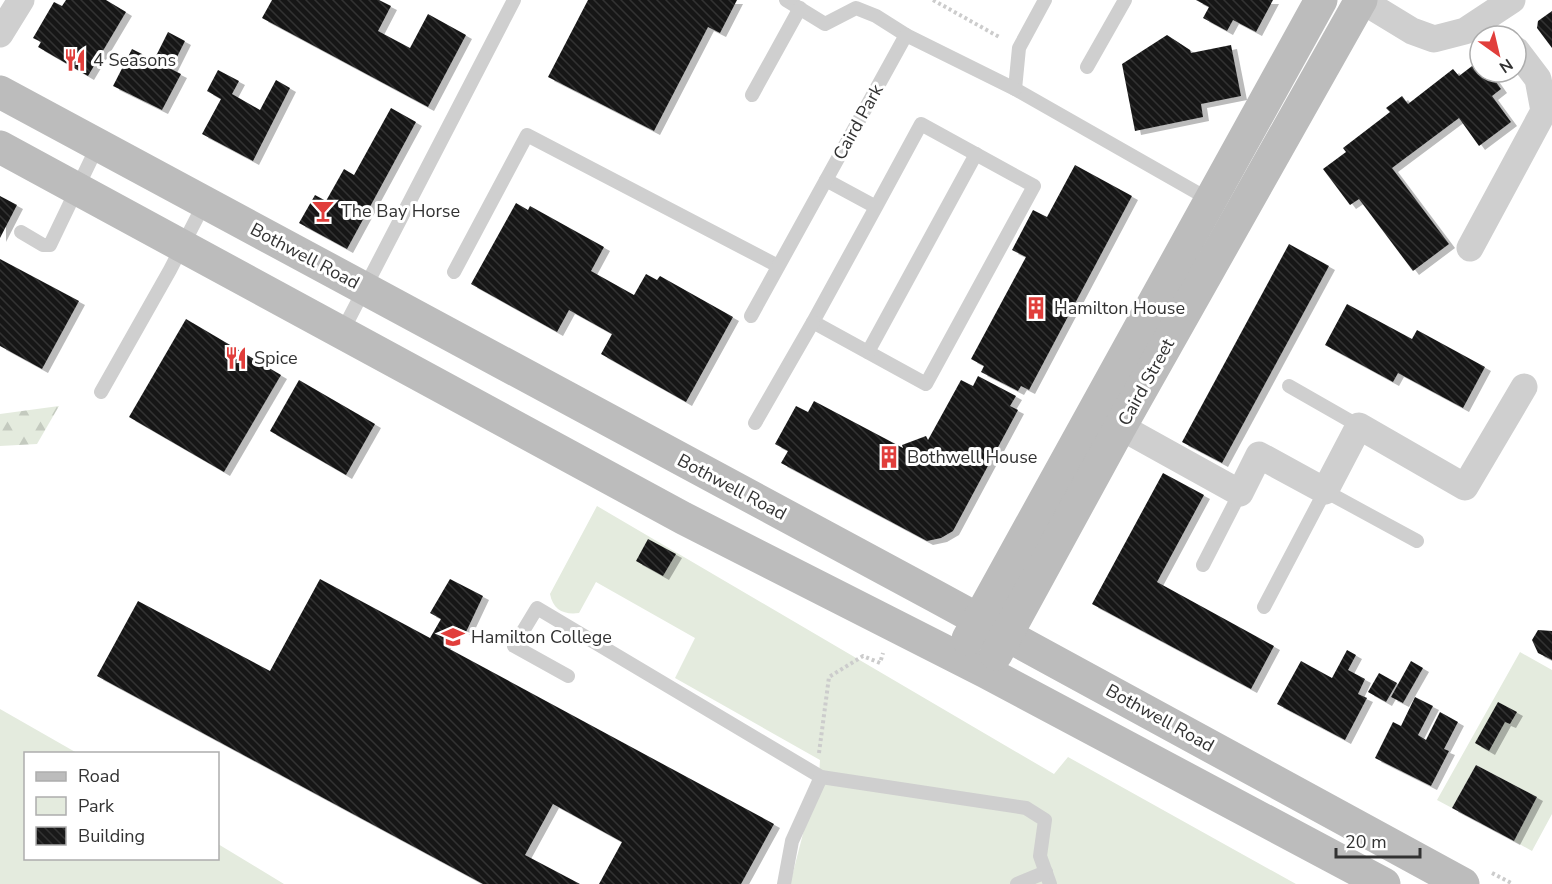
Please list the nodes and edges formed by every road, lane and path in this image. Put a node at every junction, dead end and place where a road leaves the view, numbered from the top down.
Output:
1 (21, 0) edge
2 (514, 0) edge
3 (786, 0) edge
4 (933, 0) edge
5 (1045, 0) edge
6 (1125, 0) edge
7 (1321, 0) edge
8 (1361, 0) edge
9 (1512, 0) edge
10 (800, 8) junction
11 (1498, 24) edge
12 (1468, 31) edge
13 (0, 34) edge
14 (906, 35) junction
15 (1019, 48) junction
16 (1528, 66) edge
17 (1087, 67) dead end
18 (1015, 89) junction
19 (0, 92) edge
20 (752, 94) dead end
21 (98, 145) junction
22 (0, 147) edge
23 (976, 154) junction
24 (826, 180) junction
25 (76, 188) junction
26 (1210, 200) junction
27 (205, 202) junction
28 (876, 207) junction
29 (21, 232) dead end
30 (182, 245) junction
31 (1470, 248) dead end
32 (778, 266) junction
33 (454, 272) dead end
34 (365, 289) junction
35 (751, 316) dead end
36 (813, 322) junction
37 (342, 332) junction
38 (868, 352) junction
39 (1289, 386) dead end
40 (1524, 387) dead end
41 (102, 392) dead end
42 (1107, 419) junction
43 (755, 423) dead end
44 (1359, 426) junction
45 (1325, 491) junction
46 (1240, 493) junction
47 (1417, 541) dead end
48 (1203, 565) dead end
49 (1264, 607) dead end
50 (993, 628) junction
51 (885, 646) dead end
52 (957, 657) junction
53 (986, 672) junction
54 (568, 676) dead end
55 (819, 776) junction
56 (1048, 878) edge
57 (784, 884) edge
58 (1017, 884) edge
59 (1384, 884) edge
60 (1463, 884) edge

1 - 13 street
2 - 34 lane
3 - 10 lane
4 - 15 path
5 - 15 lane
6 - 17 lane
7 - 26 main road, Caird Street
8 - 12 street
8 - 42 main road, Caird Street
9 - 11 street
10 - 14 lane
10 - 20 lane
14 - 18 lane
14 - 24 lane, Caird Park
15 - 18 lane
16 - 31 street
18 - 26 lane
19 - 21 main road, Bothwell Road
21 - 25 lane
21 - 27 main road, Bothwell Road
22 - 25 main road
23 - 28 lane
23 - 38 lane
23 - 38 lane
24 - 28 lane
24 - 32 lane, Caird Park
25 - 29 lane
25 - 30 main road
26 - 42 main road, Caird Street
27 - 30 lane
27 - 34 main road, Bothwell Road
28 - 36 lane
30 - 37 main road
30 - 41 lane
32 - 33 lane
32 - 35 lane, Caird Park
34 - 37 lane
34 - 50 main road, Bothwell Road
36 - 38 lane
36 - 43 lane
37 - 52 main road
39 - 44 lane
40 - 44 street
42 - 46 street
42 - 50 main road, Caird Street
44 - 45 street
45 - 46 street
45 - 47 lane
45 - 49 lane
46 - 48 lane
50 - 52 main road
50 - 53 main road, Caird Street
50 - 60 main road, Bothwell Road
51 - 55 path
52 - 53 main road
53 - 59 main road
54 - 55 lane
55 - 56 lane
55 - 57 lane
56 - 58 lane

